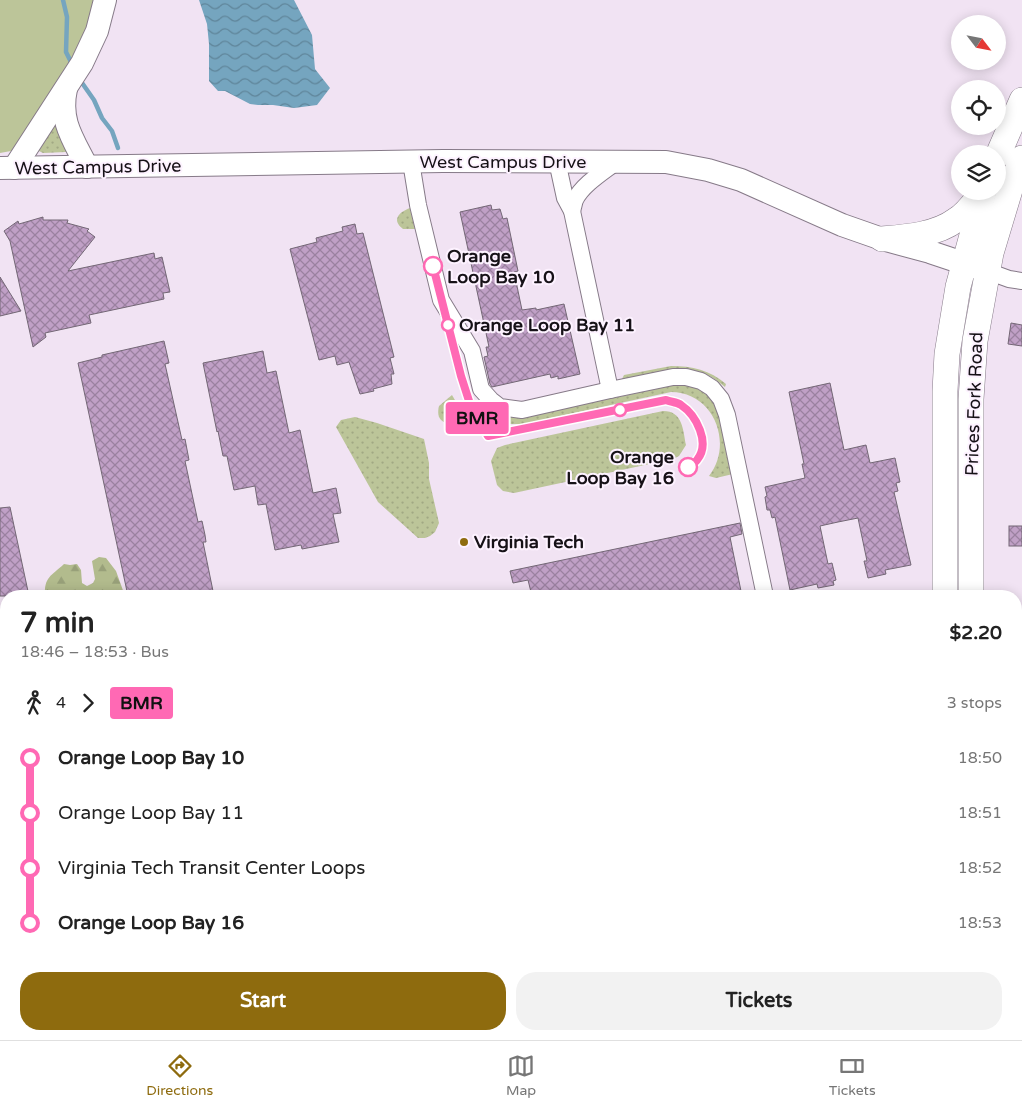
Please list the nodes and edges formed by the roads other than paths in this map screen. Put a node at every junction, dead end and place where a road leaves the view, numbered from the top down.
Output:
1 (105, 0) edge
2 (67, 86) junction
3 (1022, 100) edge
4 (1002, 145) edge
5 (1022, 158) edge
6 (557, 161) junction
7 (411, 162) junction
8 (616, 162) junction
9 (87, 167) junction
10 (7, 168) edge
11 (976, 200) edge
12 (983, 200) edge
13 (572, 212) junction
14 (882, 239) junction
15 (976, 267) junction
16 (1022, 281) edge
17 (610, 390) junction
18 (764, 590) edge
19 (945, 590) edge
20 (971, 590) edge

1 - 2 street
2 - 9 street
2 - 10 street
3 - 4 main road
5 - 15 main road, Prices Fork Road
6 - 7 street, West Campus Drive
6 - 8 street, West Campus Drive
6 - 13 street
7 - 9 street, West Campus Drive
7 - 17 street
8 - 13 street
8 - 14 street, West Campus Drive
9 - 10 street, West Campus Drive
11 - 14 main road
12 - 15 main road, Prices Fork Road
13 - 17 street
14 - 15 street, West Campus Drive
15 - 16 street
15 - 19 main road, Prices Fork Road
15 - 20 main road, Prices Fork Road
17 - 18 street

